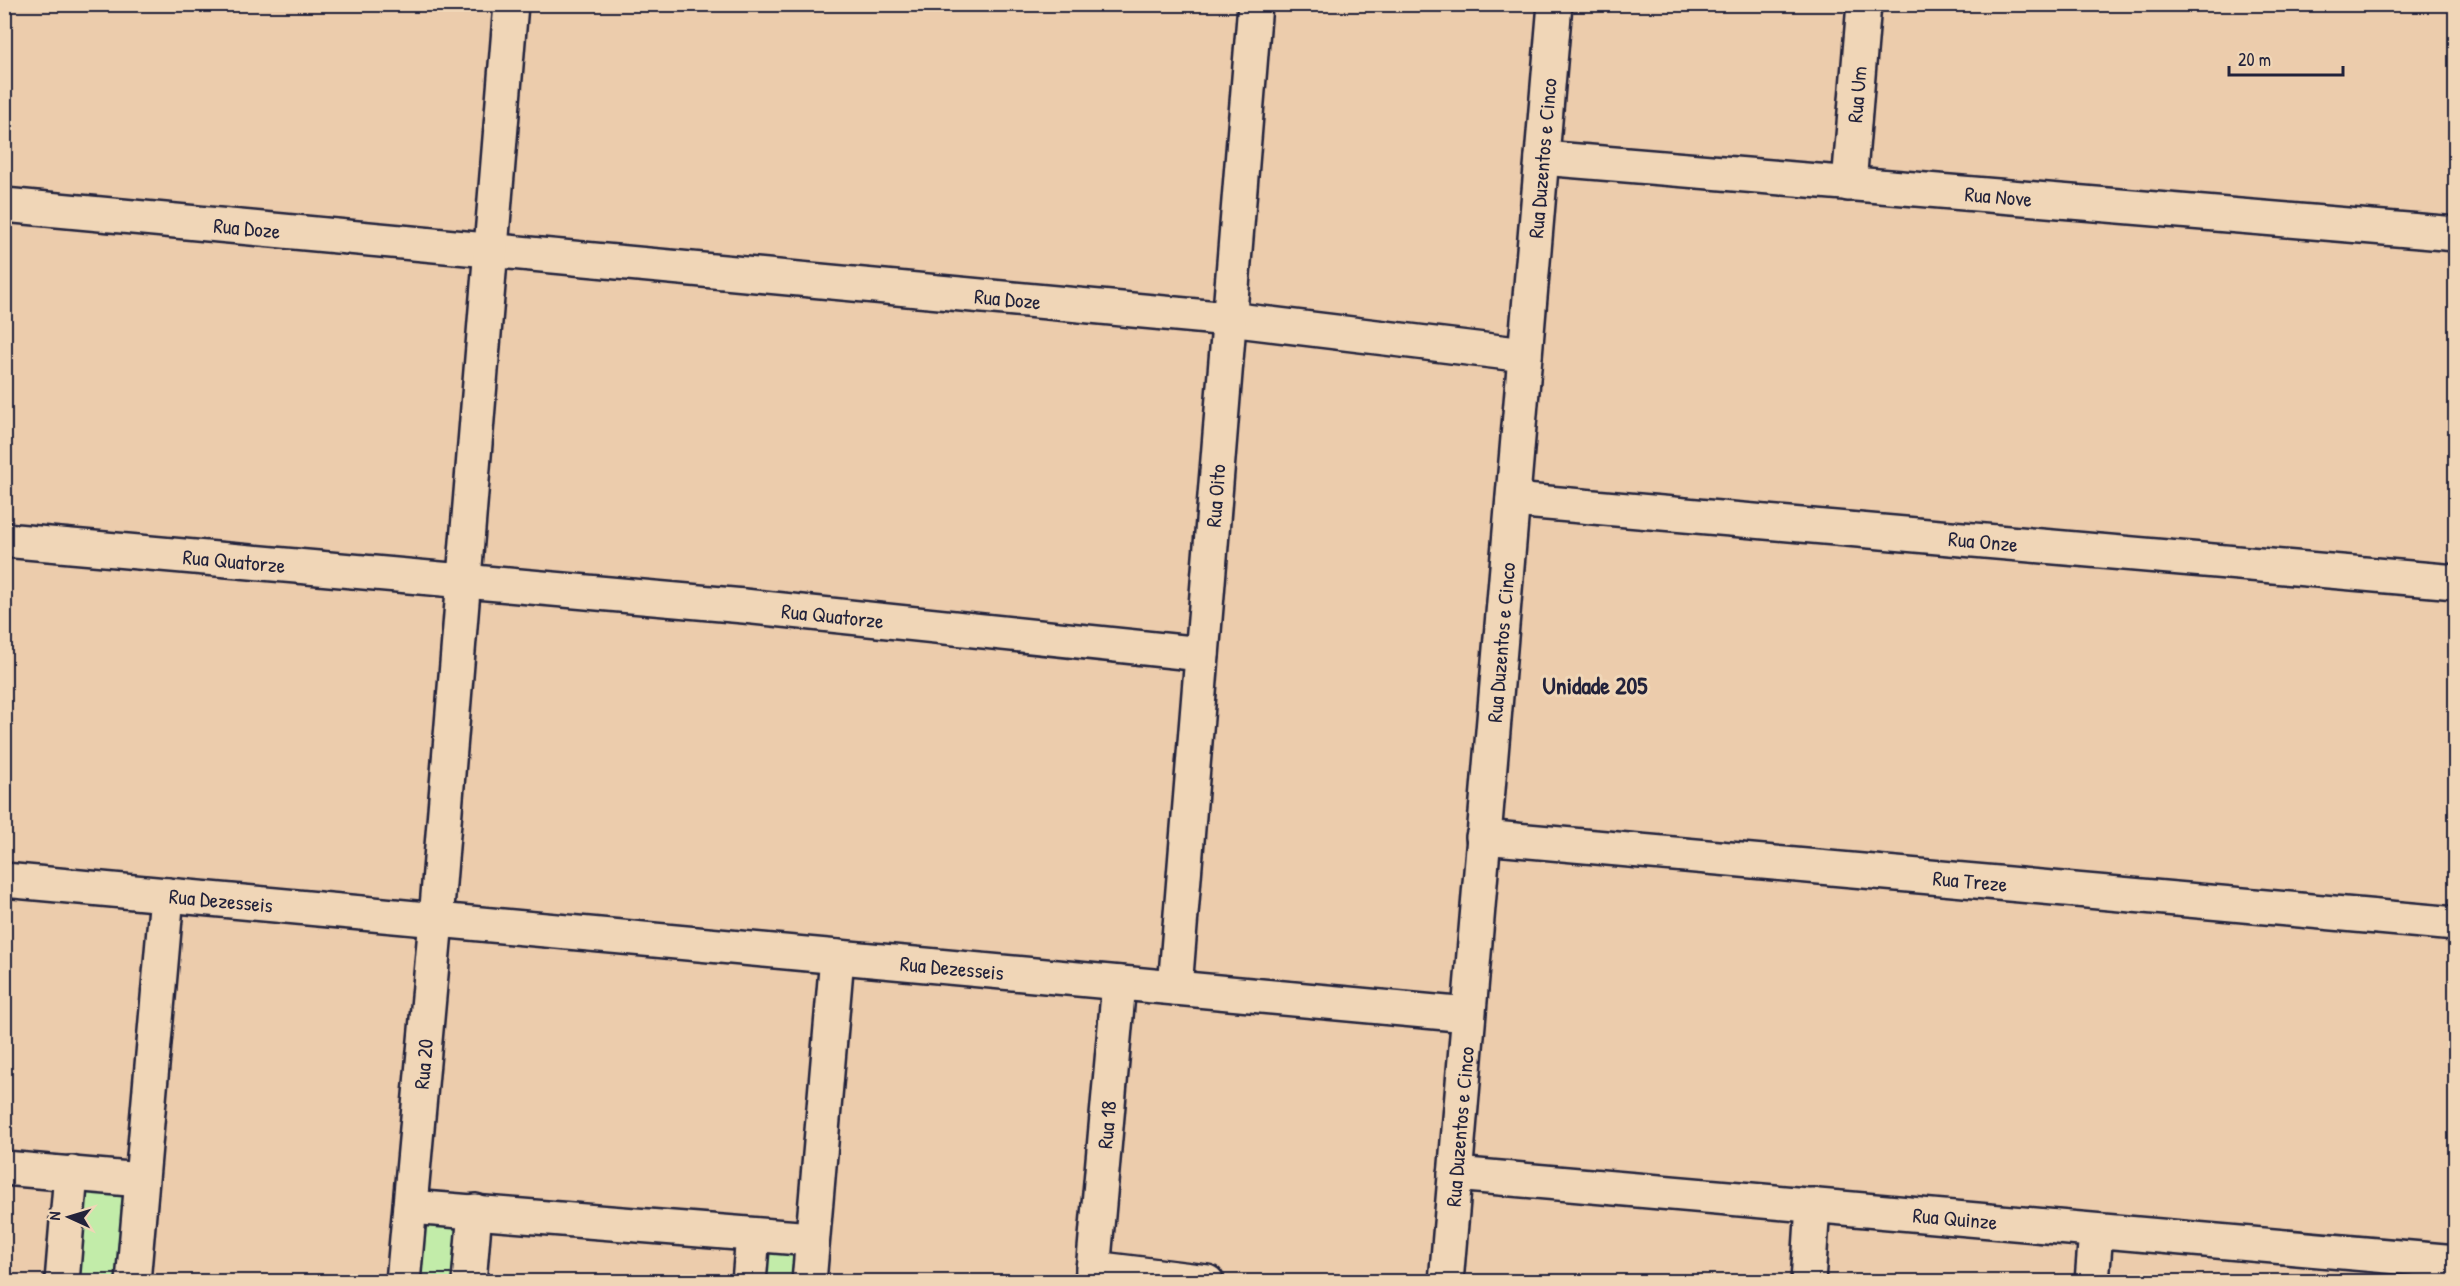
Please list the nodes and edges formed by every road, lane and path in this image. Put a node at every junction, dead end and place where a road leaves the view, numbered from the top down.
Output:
1 (511, 4) edge
2 (1255, 4) edge
3 (1555, 4) edge
4 (1864, 4) edge
5 (1542, 158) junction
6 (1849, 184) junction
7 (4, 205) edge
8 (2456, 234) edge
9 (491, 249) junction
10 (1230, 319) junction
11 (1525, 355) junction
12 (1513, 500) junction
13 (4, 540) edge
14 (464, 581) junction
15 (2456, 582) edge
16 (1202, 654) junction
17 (1484, 837) junction
18 (4, 880) edge
19 (167, 895) junction
20 (436, 920) junction
21 (2456, 924) edge
22 (837, 957) junction
23 (1119, 983) junction
24 (1174, 988) junction
25 (1468, 1015) junction
26 (4, 1168) edge
27 (71, 1173) junction
28 (1455, 1174) junction
29 (141, 1180) junction
30 (1813, 1205) junction
31 (410, 1207) junction
32 (475, 1211) junction
33 (2096, 1231) junction
34 (753, 1235) junction
35 (812, 1239) junction
36 (2456, 1262) edge
37 (1092, 1275) edge
38 (1146, 1278) edge
39 (62, 1281) edge
40 (133, 1281) edge
41 (403, 1281) edge
42 (469, 1281) edge
43 (749, 1281) edge
44 (809, 1281) edge
45 (1207, 1281) edge
46 (1446, 1281) edge
47 (1808, 1281) edge
48 (2092, 1281) edge

1 - 9 street
2 - 10 street, Rua Oito
3 - 5 street, Rua Duzentos e Cinco
4 - 6 street, Rua Um
5 - 6 street, Rua Nove
5 - 11 street, Rua Duzentos e Cinco
6 - 8 street, Rua Nove
7 - 9 street, Rua Doze
9 - 10 street, Rua Doze
9 - 14 street
10 - 11 street, Rua Doze
10 - 16 street, Rua Oito
11 - 12 street, Rua Duzentos e Cinco
12 - 15 street, Rua Onze
12 - 17 street, Rua Duzentos e Cinco
13 - 14 street, Rua Quatorze
14 - 16 street, Rua Quatorze
14 - 20 street
16 - 24 street, Rua Oito
17 - 21 street, Rua Treze
17 - 25 street, Rua Duzentos e Cinco
18 - 19 street, Rua Dezesseis
19 - 20 street, Rua Dezesseis
19 - 29 street
20 - 22 street, Rua Dezesseis
20 - 31 street, Rua 20
22 - 23 street, Rua Dezesseis
22 - 35 street
23 - 24 street, Rua Dezesseis
23 - 37 street, Rua 18
24 - 25 street, Rua Dezesseis
25 - 28 street, Rua Duzentos e Cinco
26 - 27 street
27 - 29 street
27 - 39 street
28 - 30 street, Rua Quinze
28 - 46 street, Rua Duzentos e Cinco
29 - 40 street
30 - 33 street, Rua Quinze
30 - 47 street
31 - 32 street
31 - 41 street, Rua 20
32 - 34 street
32 - 42 street
33 - 36 street, Rua Quinze
33 - 48 street
34 - 35 street
34 - 43 street
35 - 44 street
37 - 38 street, Rua 18
38 - 45 street, Rua 18

